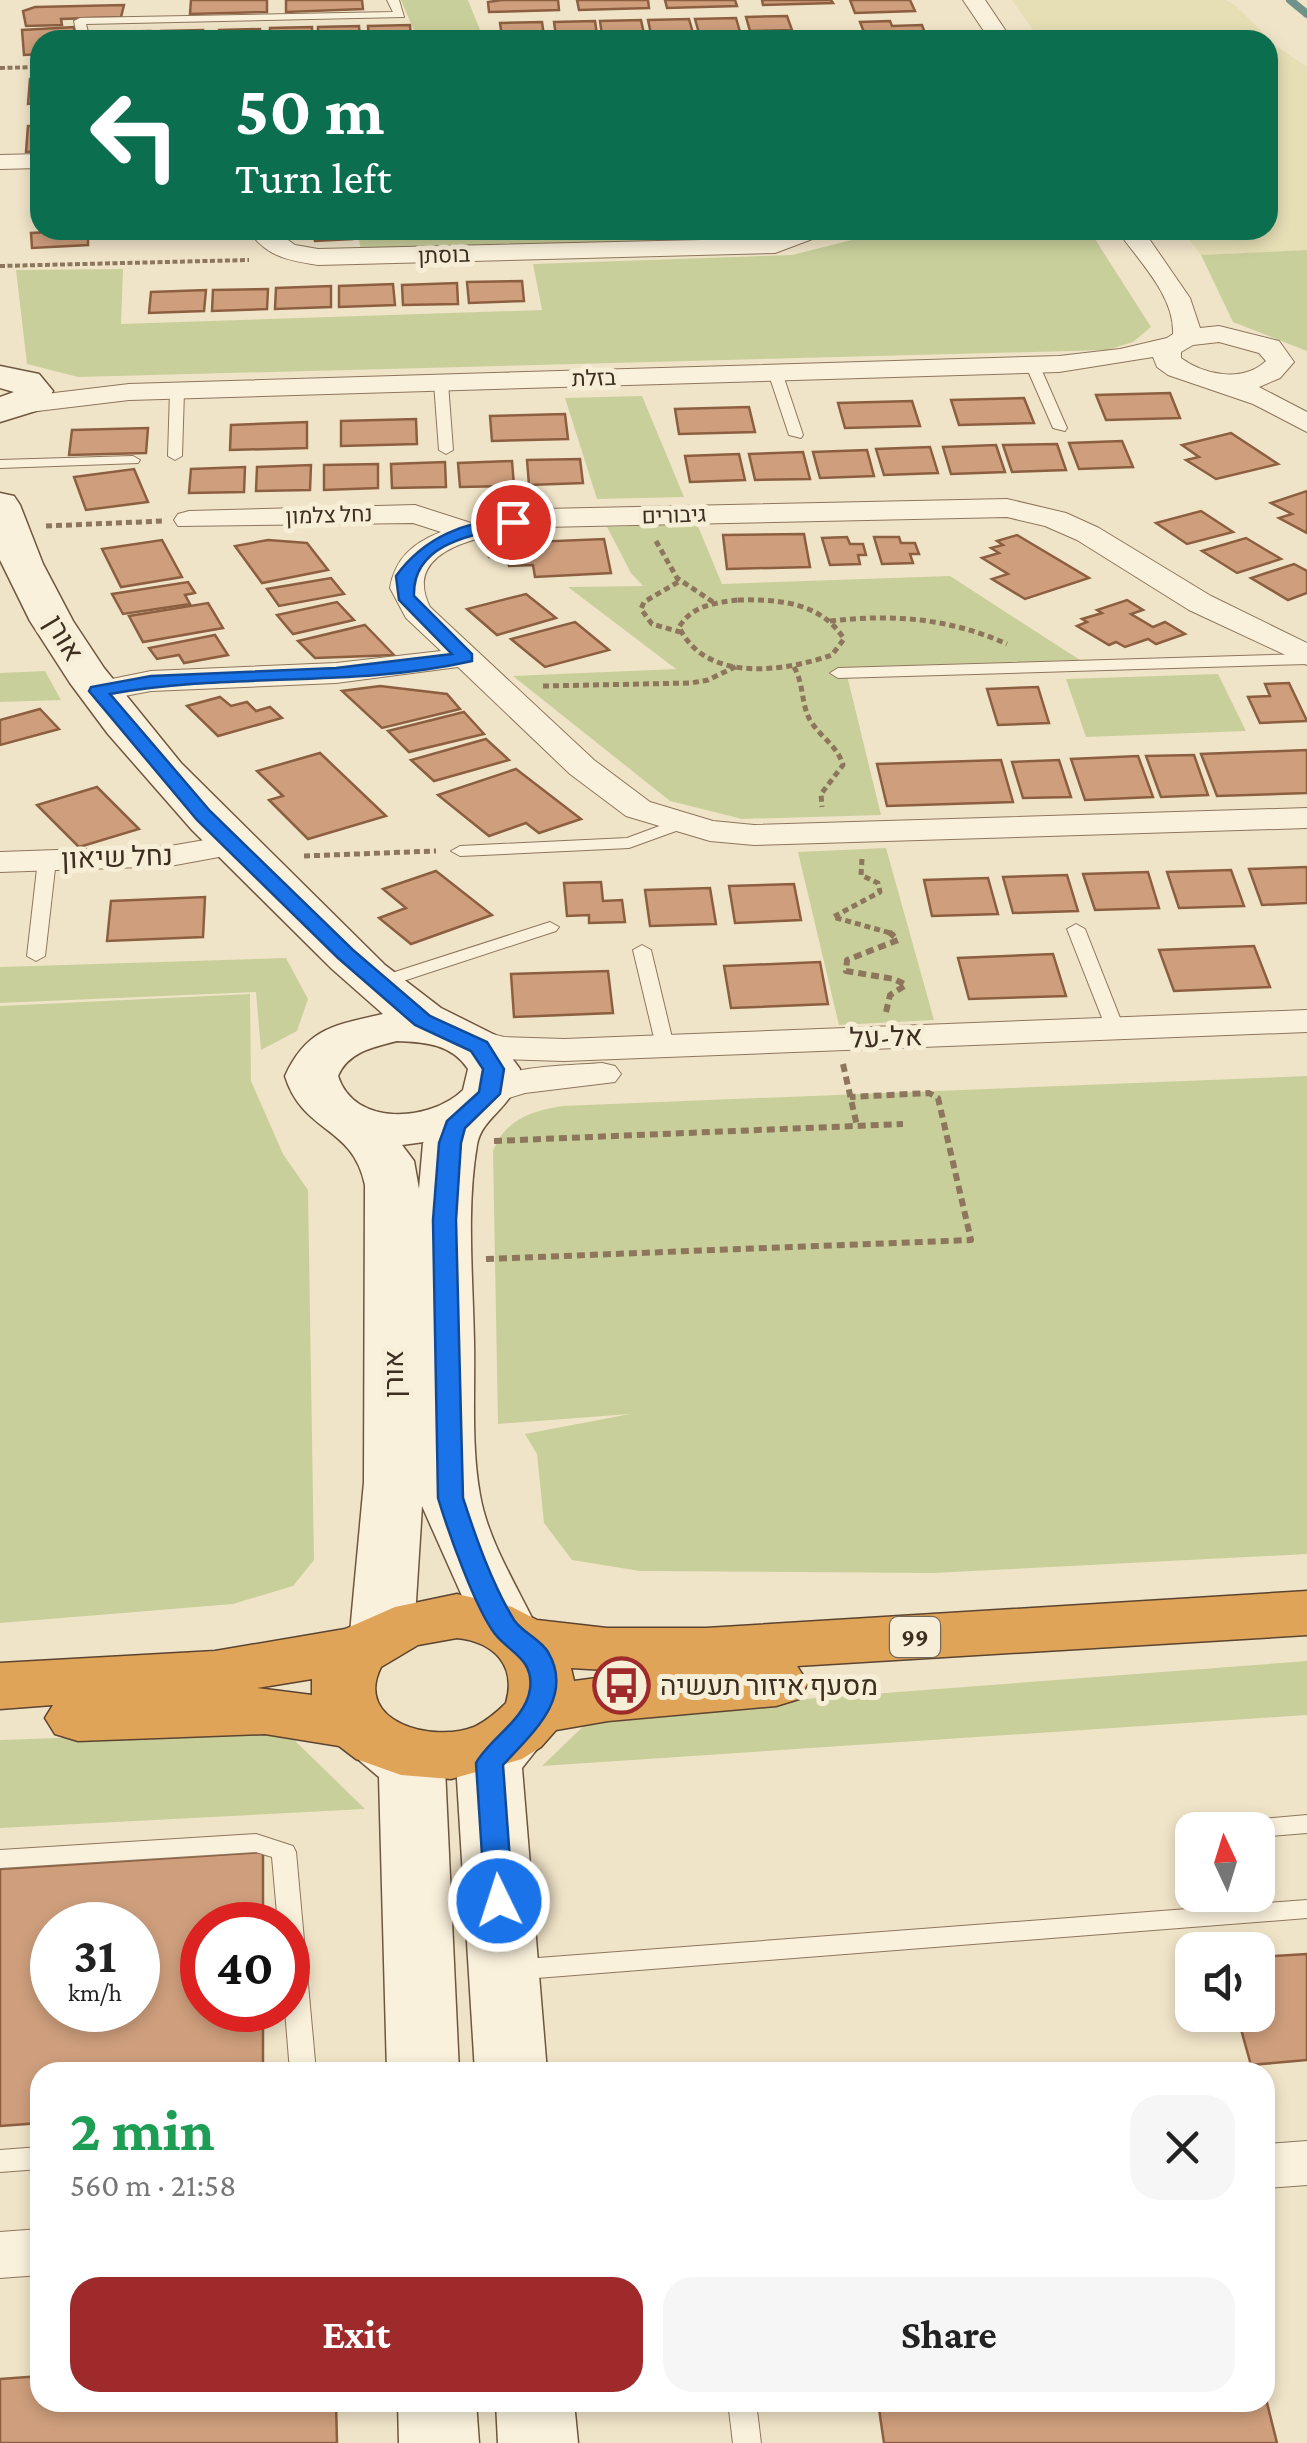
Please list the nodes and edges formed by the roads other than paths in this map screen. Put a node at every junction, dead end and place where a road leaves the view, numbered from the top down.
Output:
1 (393, 0) edge
2 (973, 1) edge
3 (82, 30) edge
4 (993, 30) edge
5 (30, 161) edge
6 (0, 162) edge
7 (268, 240) edge
8 (785, 240) edge
9 (1137, 240) edge
10 (1181, 306) junction
11 (1238, 336) junction
12 (1179, 342) junction
13 (1046, 364) junction
14 (1276, 370) junction
15 (776, 372) junction
16 (1183, 372) junction
17 (1215, 380) junction
18 (441, 383) junction
19 (177, 391) junction
20 (10, 395) edge
21 (1300, 419) edge
22 (1060, 428) dead end
23 (796, 435) dead end
24 (446, 450) dead end
25 (175, 456) dead end
26 (133, 460) dead end
27 (0, 464) edge
28 (4, 520) edge
29 (189, 520) road end
30 (467, 531) junction
31 (1307, 657) edge
32 (466, 658) junction
33 (838, 673) dead end
34 (98, 691) junction
35 (1307, 818) edge
36 (681, 823) junction
37 (460, 850) road end
38 (240, 852) junction
39 (47, 860) junction
40 (0, 862) edge
41 (550, 926) dead end
42 (1076, 928) dead end
43 (642, 950) dead end
44 (36, 956) dead end
45 (370, 976) junction
46 (1307, 1021) edge
47 (1115, 1028) junction
48 (454, 1034) junction
49 (350, 1037) junction
50 (664, 1046) junction
51 (1307, 1046) edge
52 (466, 1118) junction
53 (358, 1126) junction
54 (1307, 1613) edge
55 (514, 1634) junction
56 (372, 1641) junction
57 (1307, 1646) edge
58 (0, 1686) edge
59 (0, 1721) edge
60 (527, 1721) junction
61 (372, 1735) junction
62 (1307, 1824) edge
63 (1275, 1827) edge
64 (0, 1858) edge
65 (1275, 1908) edge
66 (1307, 1909) edge
67 (1175, 1910) edge
68 (504, 1970) junction
69 (302, 2062) edge
70 (423, 2062) edge
71 (510, 2062) edge
72 (30, 2159) edge
73 (0, 2161) edge
74 (1307, 2164) edge
75 (1275, 2166) edge
76 (30, 2253) edge
77 (0, 2255) edge
78 (437, 2412) edge
79 (536, 2412) edge
80 (743, 2412) edge
81 (439, 2443) edge
82 (538, 2443) edge
83 (747, 2443) edge

1 - 3 lane
2 - 4 street
5 - 6 street
7 - 8 street, בוסתן
9 - 10 street
10 - 11 street
10 - 12 street
11 - 12 street, בזלת
11 - 14 street
12 - 13 street, בזלת
12 - 16 street
13 - 15 street, בזלת
13 - 16 street, בזלת
13 - 22 lane
14 - 17 street
14 - 21 street
15 - 18 street, בזלת
15 - 23 lane
16 - 17 street, בזלת
17 - 21 street
18 - 19 street, בזלת
18 - 24 lane
19 - 20 street, בזלת
19 - 25 lane
26 - 27 lane
28 - 34 street, אורן
29 - 30 street, נחל צלמון
30 - 31 street, גיבורים
30 - 32 street, גיבורים
31 - 33 lane
32 - 34 street
32 - 36 street, גיבורים
34 - 38 street, אורן
35 - 36 street, גיבורים
36 - 37 lane, גיבורים
38 - 39 street, נחל שיאון
38 - 45 street, אורן
39 - 40 street, נחל שיאון
39 - 44 lane
41 - 45 lane
42 - 47 lane
43 - 50 lane
45 - 48 street, אורן
45 - 49 street
46 - 47 street, אל-על
47 - 50 street, אל-על
48 - 49 street
48 - 50 street, אל-על
48 - 52 street
49 - 53 street
51 - 52 street, אל-על
52 - 53 street
52 - 55 street, אורן
53 - 56 street, אורן
54 - 55 highway, 99
55 - 56 highway, 99
55 - 60 highway
56 - 58 highway, 99
56 - 61 highway
57 - 60 highway, 99
59 - 61 highway, 99
60 - 61 highway, 99
60 - 68 street
61 - 70 street
62 - 63 lane
64 - 69 lane
65 - 66 lane
67 - 68 lane
68 - 71 street
72 - 73 lane
74 - 75 street
76 - 77 street
78 - 81 street
79 - 82 street
80 - 83 lane

